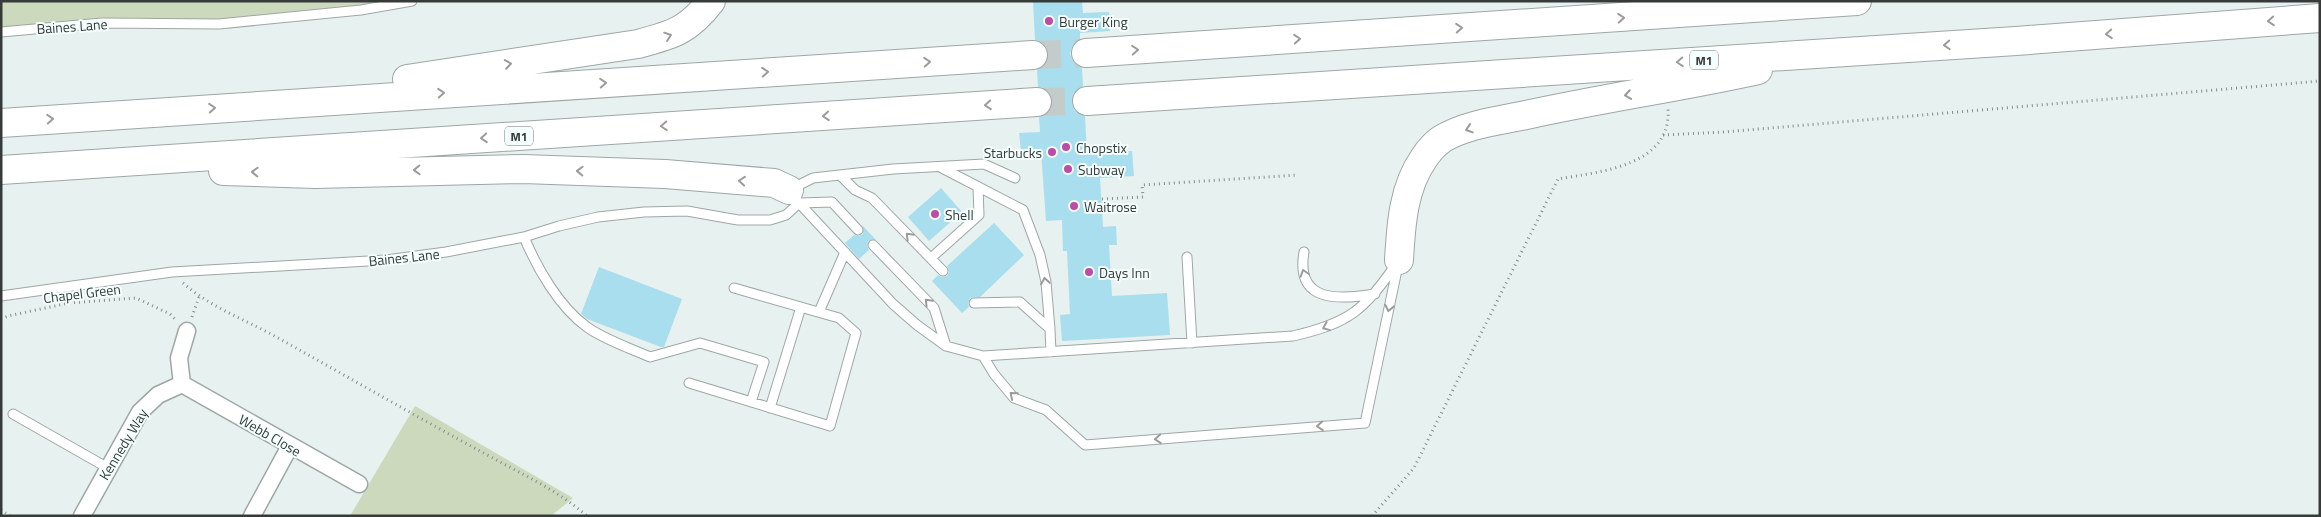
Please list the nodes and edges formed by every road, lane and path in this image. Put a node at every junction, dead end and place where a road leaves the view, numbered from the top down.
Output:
1 (412, 1) edge
2 (711, 1) edge
3 (1679, 1) edge
4 (1857, 1) edge
5 (1791, 7) junction
6 (2320, 18) edge
7 (1, 32) edge
8 (1847, 51) junction
9 (1086, 53) tunnel mouth
10 (1033, 55) tunnel mouth
11 (2320, 81) edge
12 (1087, 101) tunnel mouth
13 (1037, 102) tunnel mouth
14 (270, 104) junction
15 (1668, 104) dead end
16 (1, 123) edge
17 (1663, 135) junction
18 (61, 166) junction
19 (941, 167) junction
20 (1, 170) edge
21 (1298, 175) dead end
22 (840, 176) junction
23 (1015, 178) dead end
24 (978, 187) junction
25 (794, 196) junction
26 (1102, 199) dead end
27 (858, 230) dead end
28 (524, 237) junction
29 (873, 245) dead end
30 (845, 252) junction
31 (1304, 252) dead end
32 (1187, 257) dead end
33 (931, 258) junction
34 (1399, 260) junction
35 (942, 271) dead end
36 (172, 272) junction
37 (734, 288) dead end
38 (1375, 294) junction
39 (1, 296) edge
40 (199, 297) junction
41 (974, 303) dead end
42 (801, 307) junction
43 (819, 312) junction
44 (1, 319) edge
45 (1050, 329) junction
46 (187, 331) junction
47 (1192, 343) junction
48 (946, 346) junction
49 (1051, 352) junction
50 (983, 356) junction
51 (689, 383) dead end
52 (182, 384) junction
53 (751, 402) junction
54 (770, 408) junction
55 (13, 414) dead end
56 (290, 446) junction
57 (108, 468) junction
58 (359, 484) dead end
59 (1, 510) edge
60 (10, 516) edge
61 (82, 516) edge
62 (252, 516) edge
63 (587, 516) edge
64 (1372, 516) edge

1 - 7 lane, Baines Lane
14 -> 2 highway
3 - 5 highway
4 - 5 highway
9 -> 5 highway
6 -> 8 highway, M1
8 -> 12 highway, M1
8 -> 34 highway
14 -> 10 highway
11 - 17 path
13 -> 18 highway, M1
16 -> 14 highway
15 - 17 path
17 - 64 path
18 - 20 highway, M1
25 -> 18 highway
19 - 22 lane, Baines Lane
19 - 23 lane, Baines Lane
19 - 24 lane
21 - 26 path
22 - 25 lane, Baines Lane
33 -> 22 lane
24 - 33 lane
45 -> 24 lane
25 - 27 lane
25 - 28 lane, Baines Lane
25 - 30 lane
28 - 36 lane, Baines Lane
28 - 53 lane
48 -> 29 lane
30 - 43 lane
30 - 48 lane
38 -> 31 lane
32 - 47 lane
33 - 35 lane
34 - 38 lane
34 -> 50 lane
36 - 39 lane, Baines Lane
36 - 40 path
37 - 42 lane
38 -> 47 lane
40 - 46 path
40 - 63 path
41 - 45 lane
42 - 43 lane
42 - 54 lane
43 - 54 lane
44 - 46 path, Chapel Green
45 - 49 lane
46 - 52 street
47 - 49 lane
48 - 50 lane
49 - 50 lane
51 - 53 lane
52 - 56 street, Webb Close
52 - 57 street, Kennedy Way
53 - 54 lane
55 - 57 lane
56 - 58 street, Webb Close
56 - 62 street
57 - 61 street, Kennedy Way
59 - 60 path

